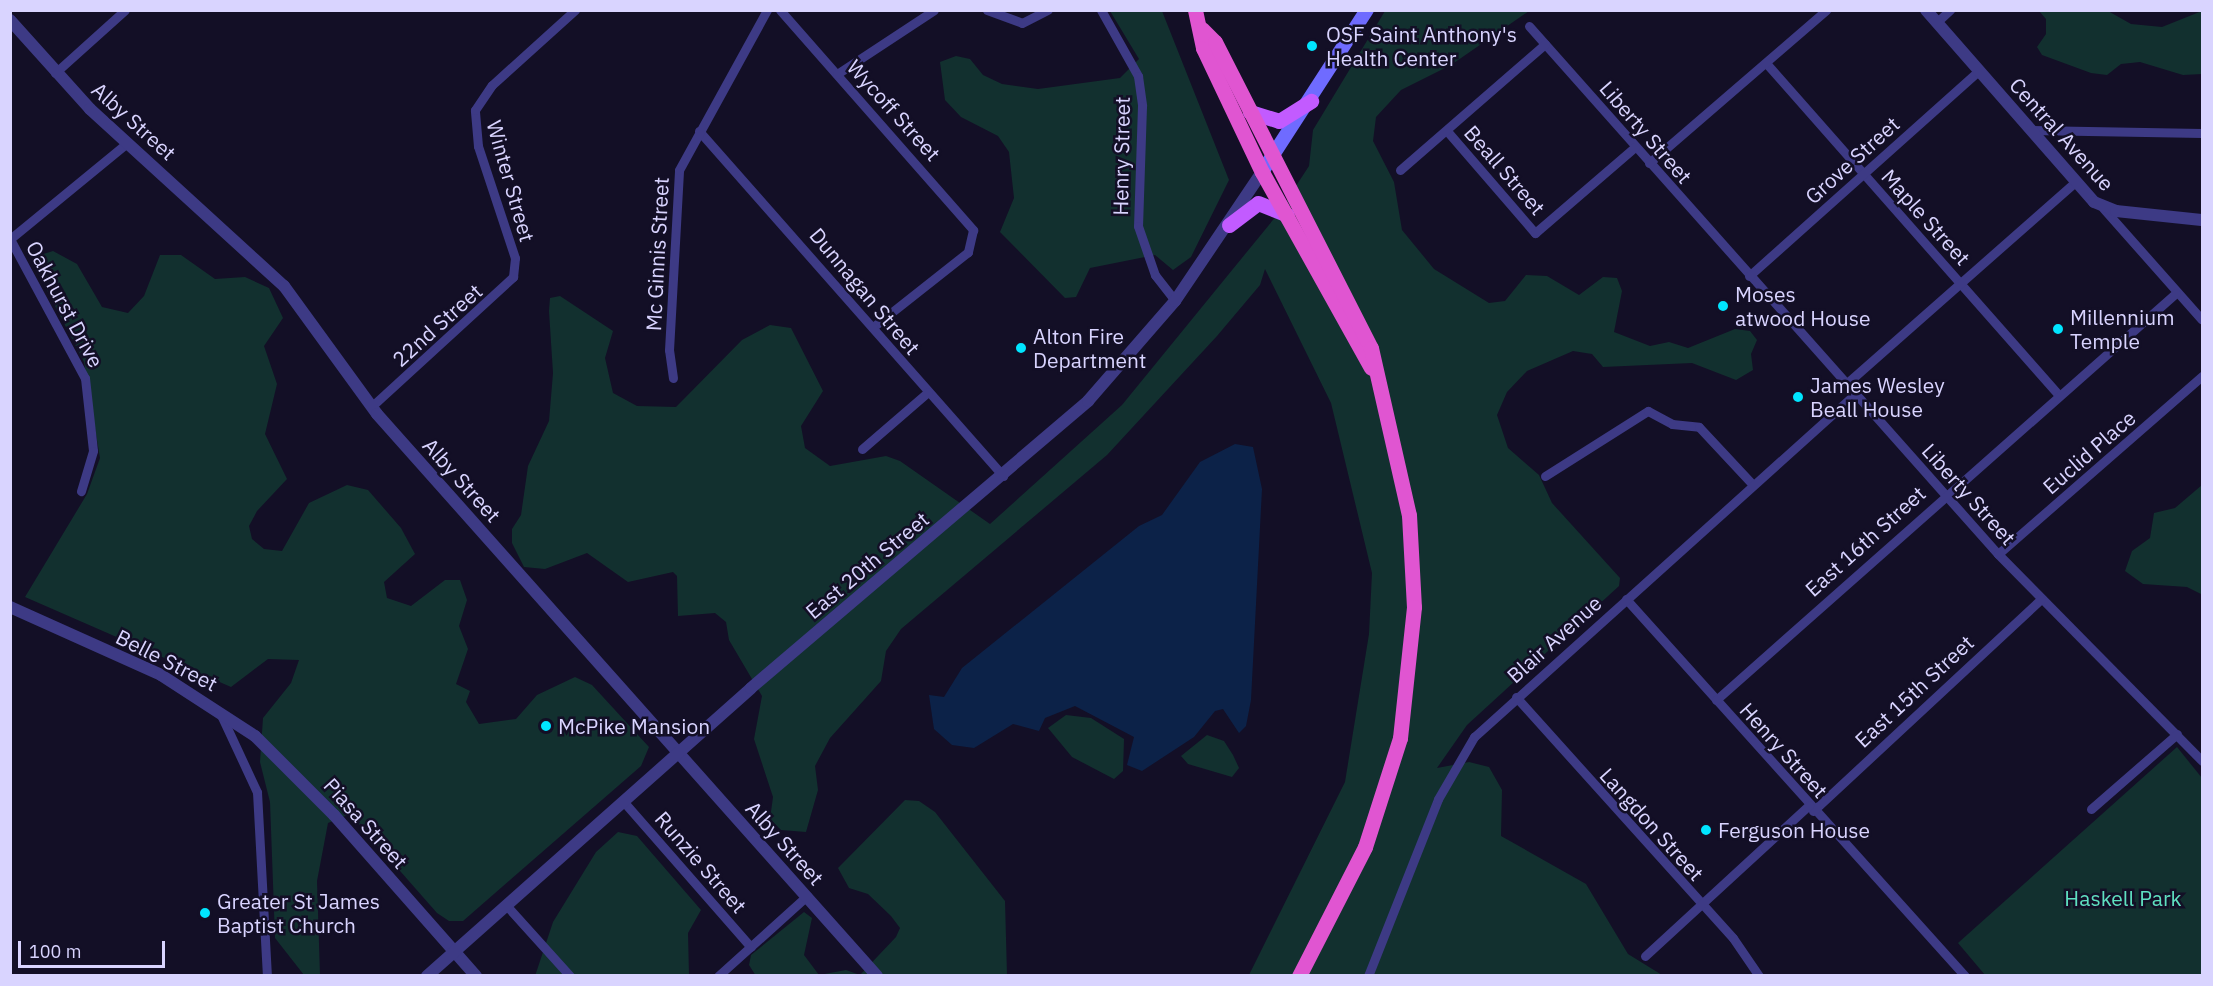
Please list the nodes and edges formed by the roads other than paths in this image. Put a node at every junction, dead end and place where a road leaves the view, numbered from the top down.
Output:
1 (125, 10) edge
2 (575, 10) edge
3 (767, 10) edge
4 (780, 10) edge
5 (934, 10) edge
6 (987, 10) edge
7 (1048, 10) edge
8 (1101, 10) edge
9 (1195, 10) edge
10 (1367, 10) edge
11 (1826, 10) edge
12 (1926, 10) edge
13 (1950, 10) edge
14 (10, 20) edge
15 (1936, 22) junction
16 (1529, 26) dead end
17 (1202, 29) junction
18 (1545, 44) junction
19 (1766, 63) junction
20 (1979, 70) junction
21 (55, 73) junction
22 (837, 74) junction
23 (1311, 102) junction
24 (1250, 112) junction
25 (2031, 130) junction
26 (699, 131) junction
27 (1447, 131) junction
28 (2202, 133) edge
29 (127, 143) junction
30 (1635, 147) junction
31 (1272, 158) junction
32 (1649, 163) junction
33 (1400, 170) dead end
34 (1262, 172) junction
35 (1864, 175) junction
36 (2076, 182) junction
37 (2103, 207) junction
38 (1287, 215) junction
39 (2202, 220) edge
40 (1229, 225) junction
41 (10, 239) edge
42 (516, 263) joint
43 (1749, 276) junction
44 (1961, 283) junction
45 (2176, 293) junction
46 (1175, 301) junction
47 (2202, 320) edge
48 (873, 327) junction
49 (1373, 371) junction
50 (2202, 376) edge
51 (673, 378) dead end
52 (1846, 384) junction
53 (928, 392) junction
54 (1855, 394) junction
55 (2058, 394) junction
56 (371, 407) junction
57 (861, 448) dead end
58 (1003, 476) junction
59 (1545, 476) dead end
60 (1753, 485) junction
61 (81, 491) dead end
62 (1945, 494) junction
63 (1998, 554) junction
64 (1626, 599) junction
65 (2041, 599) junction
66 (10, 607) edge
67 (1516, 697) junction
68 (1716, 700) junction
69 (217, 708) junction
70 (2177, 734) junction
71 (678, 751) junction
72 (2200, 754) edge
73 (623, 801) junction
74 (1811, 808) junction
75 (2091, 809) dead end
76 (807, 896) junction
77 (506, 905) junction
78 (1701, 905) junction
79 (751, 947) junction
80 (454, 951) junction
81 (1645, 956) dead end
82 (267, 975) edge
83 (426, 975) edge
84 (476, 975) edge
85 (570, 975) edge
86 (718, 975) edge
87 (877, 975) edge
88 (1299, 975) edge
89 (1368, 975) edge
90 (1759, 975) edge
91 (1965, 975) edge

1 - 21 street
2 - 42 street, Winter Street
3 - 26 street, Mc Ginnis Street
4 - 22 street, Wycoff Street
5 - 22 street
6 - 7 street
8 - 46 street, Henry Street
9 - 17 highway
10 - 23 main road
11 - 19 street
12 - 15 street, Central Avenue
13 - 15 street
14 - 21 street, Alby Street
15 - 20 street, Central Avenue
16 - 18 street, Liberty Street
17 - 24 highway
17 - 34 highway
18 - 27 street
18 - 30 street, Liberty Street
19 - 32 street
19 - 35 street, Maple Street
20 - 25 street, Central Avenue
20 - 35 street, Grove Street
21 - 29 street, Alby Street
22 - 48 street, Wycoff Street
23 - 24 main road
23 - 31 main road
24 - 31 highway
25 - 28 street
25 - 36 street, Central Avenue
26 - 48 street, Dunnagan Street
26 - 51 street, Mc Ginnis Street
27 - 30 street, Beall Street
27 - 33 street
29 - 41 street
29 - 56 street, Alby Street
30 - 32 street, Liberty Street
31 - 34 main road
31 - 49 highway
32 - 43 street, Liberty Street
34 - 38 highway
34 - 40 street, East 20th Street
35 - 43 street, Grove Street
35 - 44 street, Maple Street
36 - 37 street, Central Avenue
36 - 44 street
37 - 39 street, Central Avenue
37 - 45 street
38 - 40 main road
38 - 49 highway
40 - 46 street, East 20th Street
41 - 61 street, Oakhurst Drive
42 - 56 street, 22nd Street
43 - 52 street, Liberty Street
44 - 52 street
44 - 55 street, Maple Street
45 - 47 street
45 - 55 street, East 16th Street
46 - 58 street, East 20th Street
48 - 53 street, Dunnagan Street
49 - 88 highway
50 - 63 street, Euclid Place
52 - 54 street, Liberty Street
53 - 57 street
53 - 58 street, Dunnagan Street
54 - 60 street, Blair Avenue
54 - 62 street, Liberty Street
55 - 62 street, East 16th Street
56 - 71 street, Alby Street
58 - 71 street, East 20th Street
59 - 60 street
60 - 64 street, Blair Avenue
62 - 63 street, Liberty Street
62 - 68 street, East 16th Street
63 - 65 street, Liberty Street
64 - 67 street, Blair Avenue
64 - 68 street, Henry Street
65 - 70 street, Liberty Street
65 - 74 street, East 15th Street
66 - 69 street, Belle Street
67 - 78 street, Langdon Street
67 - 89 street, Blair Avenue
68 - 74 street, Henry Street
69 - 80 street, Piasa Street
69 - 82 street, Belle Street
70 - 72 street, Liberty Street
70 - 75 street
71 - 73 street, East 20th Street
71 - 76 street, Alby Street
73 - 77 street, East 20th Street
73 - 79 street, Runzie Street
74 - 78 street, East 15th Street
74 - 91 street, Henry Street
76 - 79 street
76 - 87 street, Alby Street
77 - 80 street, East 20th Street
77 - 85 street
78 - 81 street, East 15th Street
78 - 90 street, Langdon Street
79 - 86 street
80 - 83 street, East 20th Street
80 - 84 street, Piasa Street

